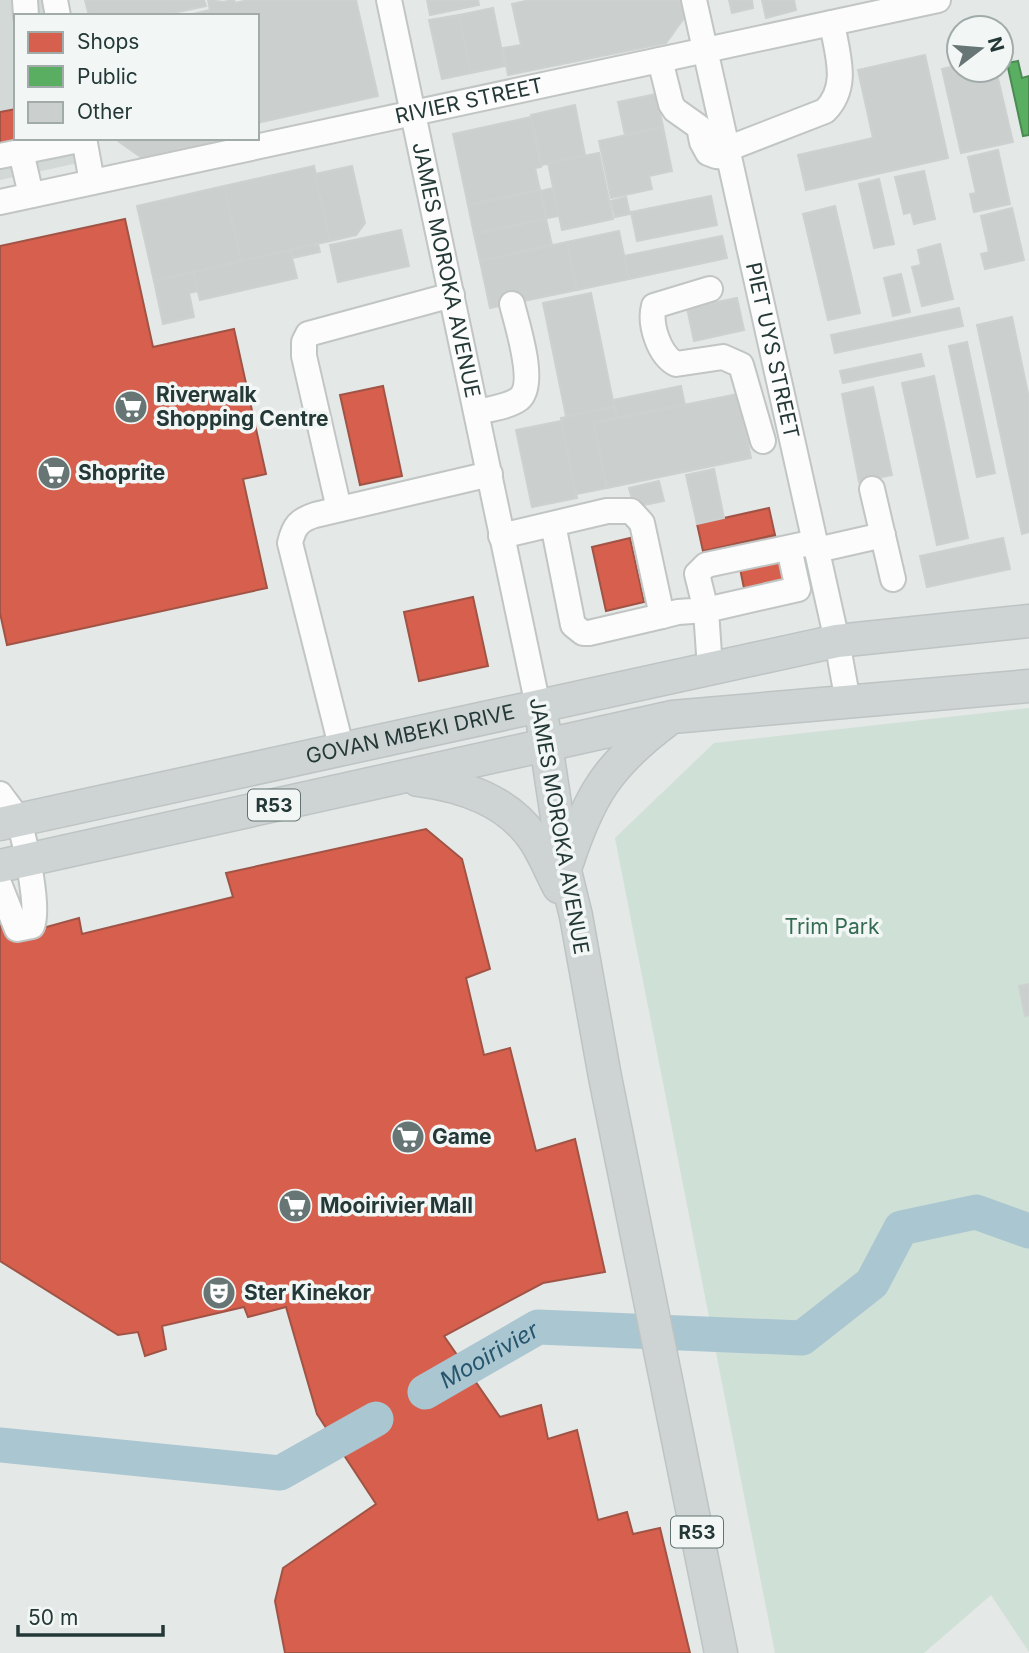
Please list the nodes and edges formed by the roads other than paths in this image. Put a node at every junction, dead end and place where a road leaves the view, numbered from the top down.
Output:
1 (389, 0) edge
2 (694, 0) edge
3 (938, 0) edge
4 (832, 23) junction
5 (705, 50) junction
6 (660, 60) junction
7 (412, 113) junction
8 (75, 140) edge
9 (84, 140) edge
10 (728, 153) junction
11 (10, 154) edge
12 (92, 182) junction
13 (31, 195) junction
14 (0, 202) edge
15 (710, 289) dead end
16 (452, 295) junction
17 (512, 304) dead end
18 (785, 408) junction
19 (477, 412) junction
20 (755, 416) junction
21 (763, 441) dead end
22 (490, 474) junction
23 (872, 488) dead end
24 (339, 509) junction
25 (553, 524) junction
26 (883, 535) junction
27 (501, 536) junction
28 (816, 546) junction
29 (789, 548) junction
30 (893, 579) dead end
31 (706, 610) junction
32 (662, 616) junction
33 (1029, 621) edge
34 (837, 641) junction
35 (710, 669) junction
36 (1029, 686) edge
37 (848, 702) junction
38 (538, 706) junction
39 (672, 717) junction
40 (547, 745) junction
41 (342, 750) junction
42 (401, 777) junction
43 (0, 794) edge
44 (9, 822) edge
45 (14, 863) edge
46 (565, 871) junction
47 (0, 886) edge
48 (576, 916) junction
49 (721, 1653) edge

1 - 7 street, JAMES MOROKA AVENUE
2 - 5 street, PIET UYS STREET
3 - 4 street, RIVIER STREET
4 - 5 street, RIVIER STREET
4 - 10 street
5 - 6 street, RIVIER STREET
5 - 10 street, PIET UYS STREET
6 - 7 street, RIVIER STREET
6 - 10 street
7 - 12 street, RIVIER STREET
7 - 16 street, JAMES MOROKA AVENUE
8 - 11 street
9 - 12 street
10 - 18 street, PIET UYS STREET
11 - 13 street
12 - 13 street, RIVIER STREET
13 - 14 street, RIVIER STREET
15 - 20 street
16 - 19 street, JAMES MOROKA AVENUE
16 - 24 street
17 - 19 street
18 - 20 street
18 - 28 street, PIET UYS STREET
19 - 22 street, JAMES MOROKA AVENUE
20 - 21 street
22 - 24 street
22 - 27 street, JAMES MOROKA AVENUE
23 - 26 street
24 - 41 street
25 - 27 street
25 - 32 street
25 - 32 street
26 - 28 street
26 - 30 street
27 - 38 street, JAMES MOROKA AVENUE
28 - 29 street
28 - 34 street, PIET UYS STREET
29 - 31 street
29 - 31 street
31 - 32 street
31 - 35 street
33 - 34 main road, GOVAN MBEKI DRIVE / R53
34 - 35 main road, GOVAN MBEKI DRIVE / R53
34 - 37 street, PIET UYS STREET
35 - 38 main road, GOVAN MBEKI DRIVE / R53
36 - 37 main road, GOVAN MBEKI DRIVE / R53
37 - 39 main road, GOVAN MBEKI DRIVE / R53
38 - 40 main road, JAMES MOROKA AVENUE / R53
38 - 41 main road, GOVAN MBEKI DRIVE / R53
39 - 40 main road, GOVAN MBEKI DRIVE / R53
39 - 46 main road
40 - 42 main road, GOVAN MBEKI DRIVE / R53
40 - 46 main road, JAMES MOROKA AVENUE / R53
41 - 44 main road, GOVAN MBEKI DRIVE / R53
42 - 45 main road, GOVAN MBEKI DRIVE / R53
42 - 48 main road
43 - 44 street
44 - 45 street
45 - 47 street
46 - 48 main road, JAMES MOROKA AVENUE / R53
48 - 49 main road, JAMES MOROKA AVENUE / R53

